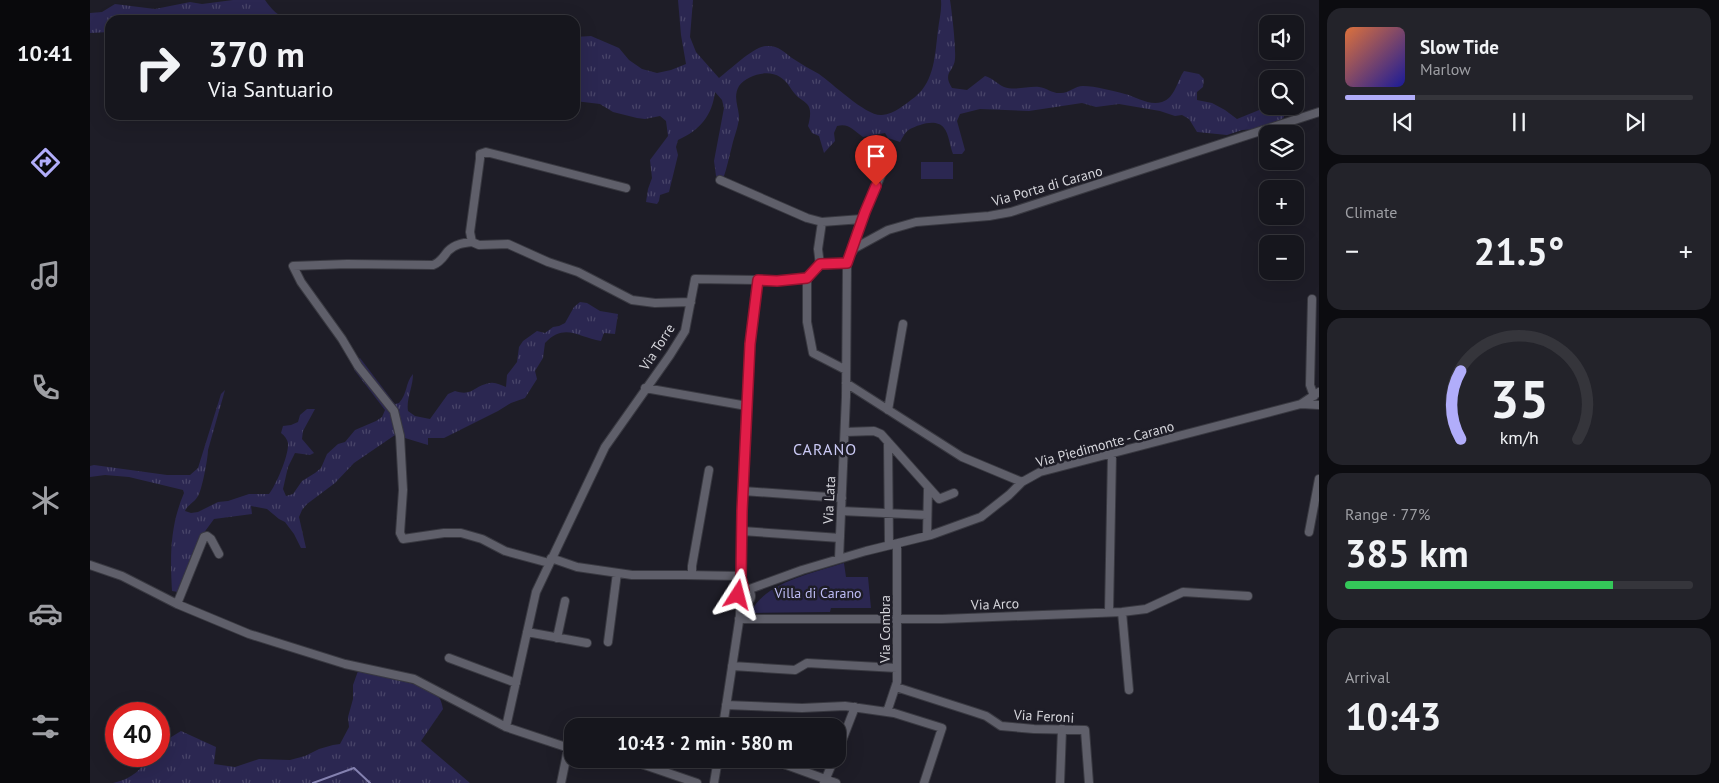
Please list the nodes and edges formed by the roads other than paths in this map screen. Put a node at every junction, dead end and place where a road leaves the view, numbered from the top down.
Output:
1 (1319, 112) edge
2 (882, 173) dead end
3 (720, 180) dead end
4 (626, 188) dead end
5 (862, 220) junction
6 (822, 222) junction
7 (472, 242) junction
8 (850, 255) junction
9 (847, 263) junction
10 (820, 264) junction
11 (807, 278) junction
12 (758, 280) junction
13 (1312, 299) dead end
14 (691, 302) junction
15 (902, 324) dead end
16 (846, 370) junction
17 (846, 383) junction
18 (645, 388) junction
19 (1316, 394) edge
20 (1301, 404) junction
21 (1319, 405) edge
22 (747, 406) junction
23 (888, 410) junction
24 (845, 432) junction
25 (888, 442) junction
26 (1112, 454) junction
27 (710, 470) dead end
28 (1319, 479) edge
29 (1022, 482) junction
30 (928, 488) junction
31 (744, 491) junction
32 (954, 493) dead end
33 (842, 498) junction
34 (841, 511) junction
35 (889, 512) junction
36 (928, 515) junction
37 (742, 531) junction
38 (1309, 532) dead end
39 (927, 536) junction
40 (840, 538) junction
41 (893, 544) junction
42 (219, 554) dead end
43 (839, 559) junction
44 (550, 561) junction
45 (90, 565) edge
46 (617, 573) junction
47 (692, 575) junction
48 (741, 577) junction
49 (744, 596) junction
50 (1248, 596) dead end
51 (565, 601) dead end
52 (177, 604) junction
53 (1110, 612) junction
54 (1122, 612) junction
55 (740, 617) junction
56 (897, 618) junction
57 (527, 632) junction
58 (557, 638) junction
59 (608, 642) dead end
60 (587, 643) dead end
61 (450, 658) dead end
62 (732, 666) junction
63 (897, 668) junction
64 (516, 683) junction
65 (896, 687) junction
66 (1129, 690) dead end
67 (726, 705) junction
68 (855, 707) junction
69 (888, 712) junction
70 (724, 718) edge
71 (506, 727) junction
72 (1062, 729) junction
73 (846, 730) edge
74 (564, 747) edge
75 (565, 768) edge
76 (653, 768) edge
77 (716, 768) edge
78 (792, 768) edge
79 (830, 768) edge
80 (825, 781) edge
81 (561, 783) edge
82 (697, 783) edge
83 (714, 783) edge
84 (836, 783) edge
85 (924, 783) edge
86 (1060, 783) edge
87 (1089, 783) edge

1 - 8 street, Via Porta di Carano
2 - 5 street
3 - 6 street
4 - 7 street
5 - 6 street
5 - 8 street
6 - 10 street
7 - 14 street
7 - 44 street
8 - 9 street
9 - 10 street
9 - 16 street
10 - 11 street
11 - 12 street
11 - 16 street
12 - 14 street, Via Torre
12 - 22 street
13 - 19 street
14 - 18 street, Via Torre
15 - 23 street
16 - 17 street
17 - 23 street
17 - 24 street, Via Lata
18 - 22 street, Via Torre
18 - 44 street
19 - 20 street, Via Piedimonte - Carano
20 - 21 street
20 - 26 street, Via Piedimonte - Carano
22 - 31 street
23 - 29 street
24 - 25 street
24 - 33 street, Via Lata
25 - 30 street
25 - 35 street, Via Combra
26 - 29 street, Via Piedimonte - Carano
26 - 53 street
27 - 47 street
28 - 38 street
29 - 39 street, Via Piedimonte - Carano
30 - 32 street
30 - 36 street
31 - 33 street
31 - 37 street
33 - 34 street, Via Lata
34 - 35 street
34 - 40 street, Via Lata
35 - 36 street
35 - 41 street, Via Combra
36 - 39 street
37 - 40 street
37 - 48 street
39 - 41 street, Via Piedimonte - Carano
40 - 43 street, Via Lata
41 - 43 street, Via Piedimonte - Carano
41 - 56 street, Via Combra
42 - 52 street
43 - 49 street, Via Piedimonte - Carano
44 - 46 street
44 - 57 street
45 - 52 street
46 - 47 street
46 - 59 street
47 - 48 street
48 - 49 street
49 - 55 street
50 - 54 street, Via Arco
51 - 58 street
52 - 71 street
53 - 54 street, Via Arco
53 - 56 street, Via Arco
54 - 66 street
55 - 56 street, Via Arco
55 - 62 street
56 - 63 street, Via Combra
57 - 58 street
57 - 64 street
58 - 60 street
61 - 64 street
62 - 63 street
62 - 67 street
63 - 65 street, Via Combra
64 - 71 street
65 - 69 street, Via Combra
65 - 72 street, Via Feroni
67 - 68 street
67 - 70 street
68 - 69 street
68 - 73 street
69 - 85 street
71 - 74 street
72 - 86 street
72 - 87 street, Via Feroni
75 - 81 street
76 - 82 street
77 - 83 street
78 - 80 street
79 - 80 street
80 - 84 street

